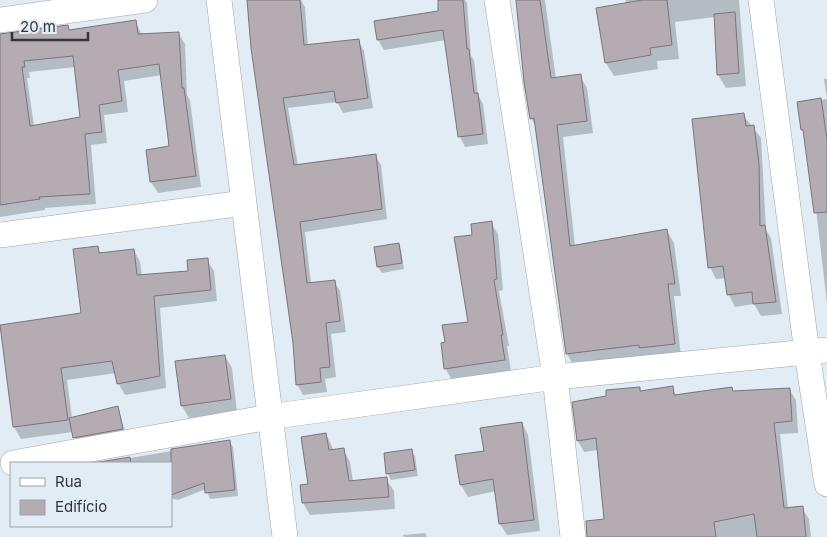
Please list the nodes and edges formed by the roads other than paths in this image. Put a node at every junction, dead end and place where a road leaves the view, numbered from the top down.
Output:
1 (145, 0) edge
2 (219, 0) edge
3 (497, 0) edge
4 (761, 0) edge
5 (0, 20) edge
6 (244, 203) junction
7 (0, 235) edge
8 (817, 351) edge
9 (555, 377) junction
10 (269, 417) junction
11 (18, 462) edge
12 (827, 484) edge
13 (285, 537) edge
14 (573, 537) edge

1 - 5 street
2 - 6 street
3 - 9 street
4 - 8 street
6 - 7 street
6 - 10 street
8 - 9 street
8 - 12 street
9 - 10 street
9 - 14 street
10 - 11 street
10 - 13 street

